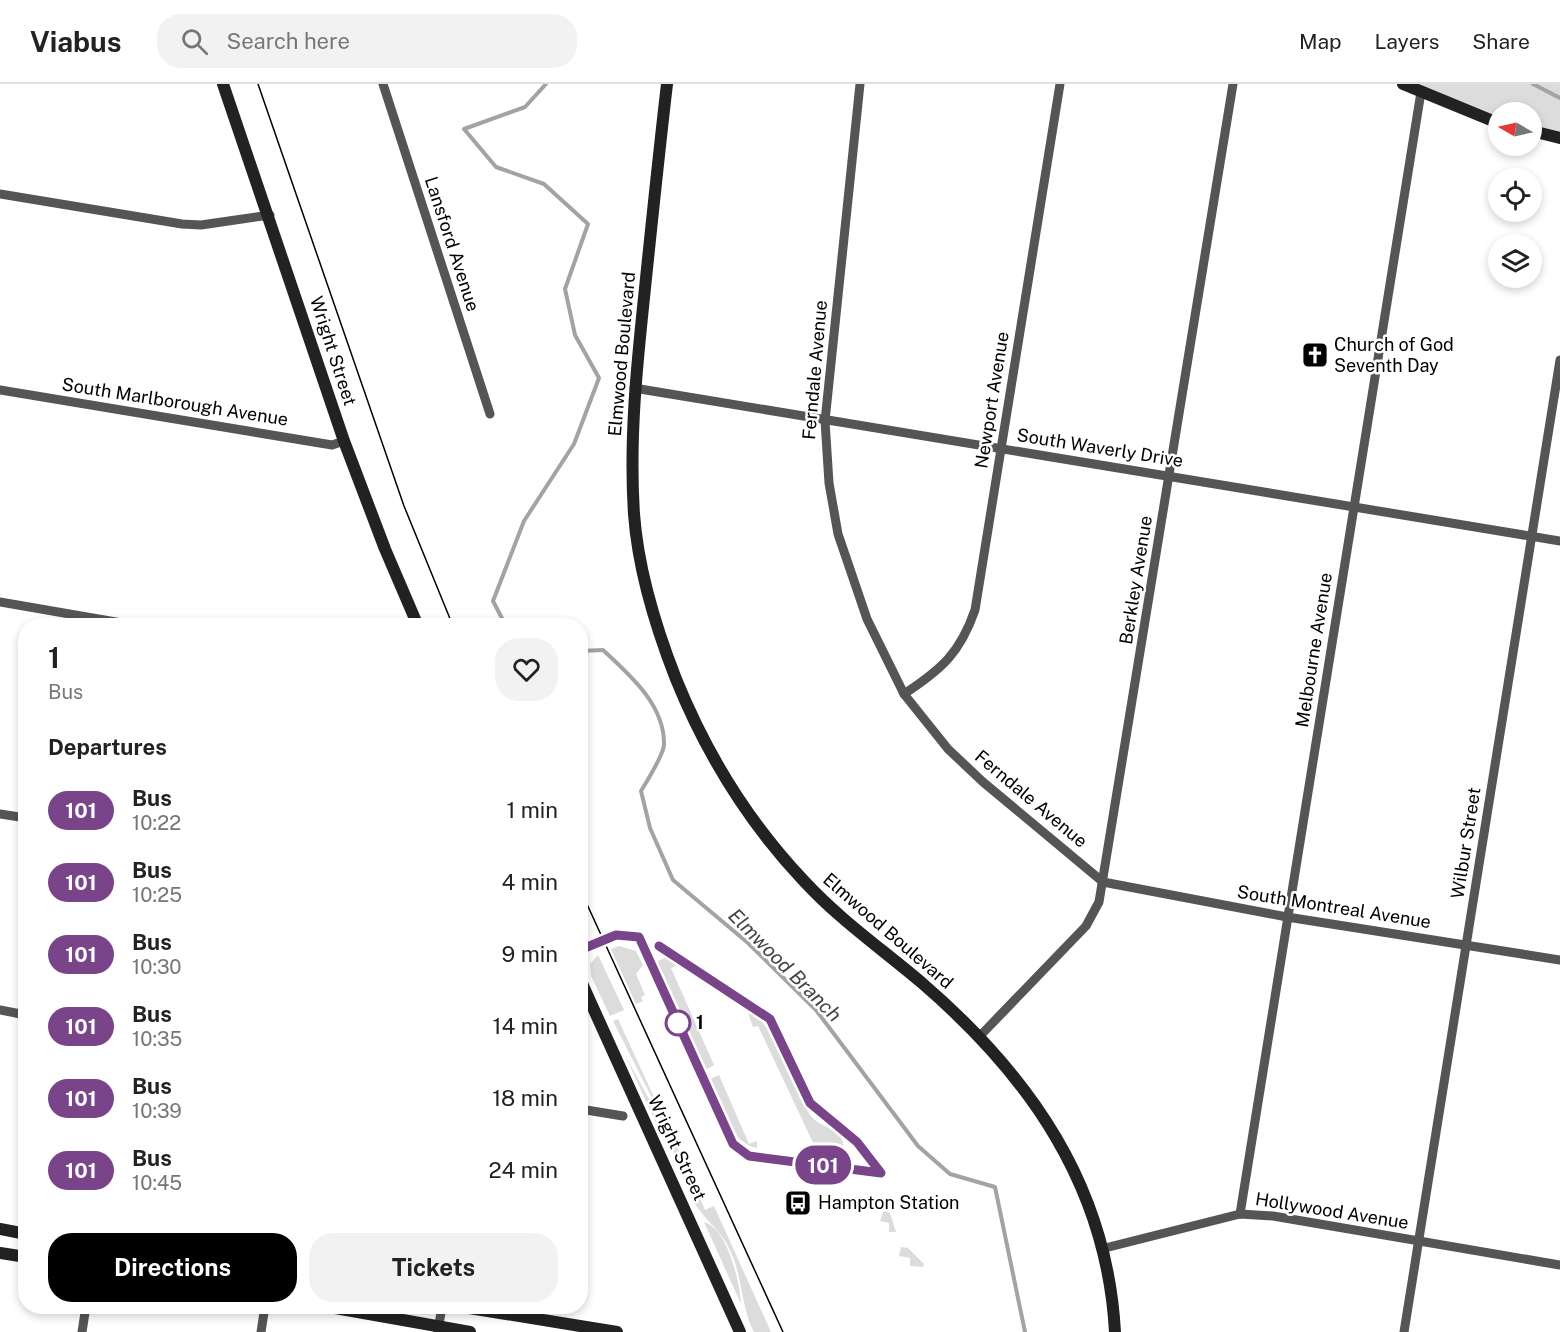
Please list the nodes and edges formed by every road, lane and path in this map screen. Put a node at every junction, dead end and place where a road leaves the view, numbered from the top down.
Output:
1 (223, 84) edge
2 (383, 84) edge
3 (667, 84) edge
4 (860, 84) edge
5 (1060, 84) edge
6 (1233, 84) edge
7 (1403, 84) edge
8 (1421, 92) junction
9 (1488, 119) edge
10 (1542, 134) edge
11 (1560, 138) edge
12 (0, 194) edge
13 (270, 215) junction
14 (1560, 360) edge
15 (634, 388) junction
16 (0, 390) edge
17 (490, 414) dead end
18 (825, 421) junction
19 (344, 441) junction
20 (1001, 448) junction
21 (1170, 476) junction
22 (1354, 507) junction
23 (1532, 537) junction
24 (1560, 541) edge
25 (0, 602) edge
26 (93, 618) edge
27 (415, 618) edge
28 (904, 694) junction
29 (0, 814) edge
30 (18, 817) edge
31 (1103, 882) junction
32 (1287, 917) junction
33 (1467, 945) junction
34 (1560, 960) edge
35 (588, 997) edge
36 (0, 1011) edge
37 (18, 1014) edge
38 (979, 1037) junction
39 (588, 1110) edge
40 (622, 1116) dead end
41 (1240, 1214) junction
42 (0, 1229) edge
43 (18, 1232) edge
44 (1419, 1241) junction
45 (1101, 1249) junction
46 (0, 1253) edge
47 (18, 1256) edge
48 (1560, 1265) edge
49 (85, 1314) edge
50 (264, 1314) edge
51 (364, 1314) edge
52 (441, 1314) edge
53 (506, 1314) edge
54 (439, 1329) edge
55 (82, 1332) edge
56 (261, 1332) edge
57 (470, 1332) edge
58 (617, 1332) edge
59 (740, 1332) edge
60 (1115, 1332) edge
61 (1404, 1332) edge

1 - 13 street, Wright Street
2 - 17 street, Lansford Avenue
3 - 15 street, Elmwood Boulevard
4 - 18 street, Ferndale Avenue
5 - 20 street, Newport Avenue
6 - 21 street, Berkley Avenue
7 - 8 street
8 - 9 street
8 - 22 street, Melbourne Avenue
10 - 11 street
12 - 13 street
13 - 19 street, Wright Street
14 - 23 street, Wilbur Street
15 - 18 street, South Waverly Drive
15 - 38 street, Elmwood Boulevard
16 - 19 street, South Marlborough Avenue
18 - 20 street, South Waverly Drive
18 - 28 street, Ferndale Avenue
19 - 27 street, Wright Street
20 - 21 street, South Waverly Drive
20 - 28 street, Newport Avenue
21 - 22 street, South Waverly Drive
21 - 31 street, Berkley Avenue
22 - 23 street, South Waverly Drive
22 - 32 street, Melbourne Avenue
23 - 24 street, South Waverly Drive
23 - 33 street, Wilbur Street
25 - 26 street
28 - 31 street, Ferndale Avenue
29 - 30 street
31 - 32 street, South Montreal Avenue
31 - 38 street, Berkley Avenue
32 - 33 street, South Montreal Avenue
32 - 41 street, Melbourne Avenue
33 - 34 street, South Montreal Avenue
33 - 44 street, Wilbur Street
35 - 59 street, Wright Street
36 - 37 street
38 - 45 street, Elmwood Boulevard
39 - 40 street
41 - 44 street, Hollywood Avenue
41 - 45 street, Hollywood Avenue
42 - 43 street
44 - 48 street, Hollywood Avenue
44 - 61 street, Wilbur Street
45 - 60 street, Elmwood Boulevard
46 - 47 street
49 - 55 street
50 - 56 street
51 - 54 street
52 - 54 street
53 - 58 street
54 - 57 street

